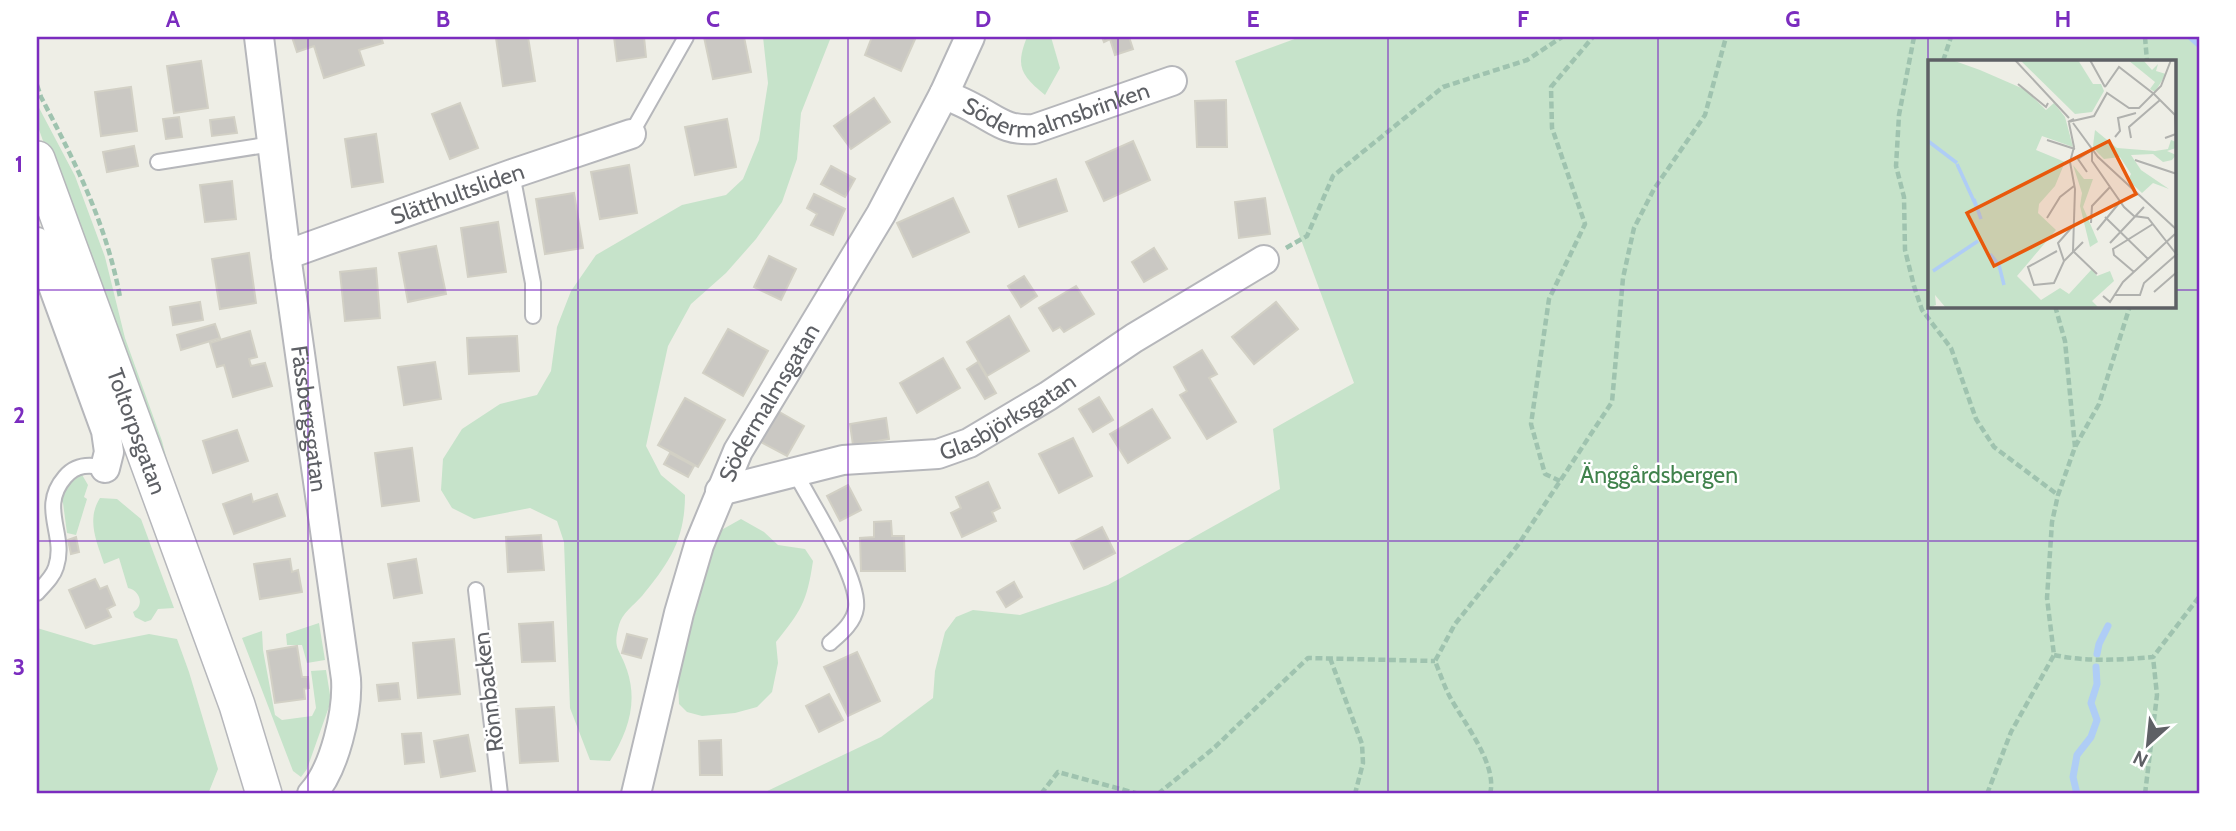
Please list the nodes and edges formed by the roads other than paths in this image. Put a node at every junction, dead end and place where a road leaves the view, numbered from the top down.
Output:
1 (260, 37) edge
2 (686, 37) edge
3 (970, 37) edge
4 (1172, 81) dead end
5 (944, 94) junction
6 (631, 134) joint
7 (272, 144) junction
8 (37, 159) edge
9 (158, 162) dead end
10 (512, 174) junction
11 (37, 242) edge
12 (286, 255) junction
13 (1264, 260) road end
14 (533, 316) dead end
15 (105, 468) joint
16 (796, 474) junction
17 (720, 491) junction
18 (476, 590) dead end
19 (37, 593) edge
20 (830, 643) dead end
21 (314, 793) edge
22 (264, 794) edge
23 (500, 794) edge
24 (636, 794) edge

1 - 7 street, Fässbergsgatan
2 - 6 lane
3 - 5 street, Södermalmsgatan
4 - 5 street, Södermalmsbrinken
5 - 17 street, Södermalmsgatan
6 - 10 street, Slätthultsliden
7 - 9 lane
7 - 12 street, Fässbergsgatan
8 - 22 street, Toltorpsgatan
10 - 12 street, Slätthultsliden
10 - 14 lane
11 - 15 street, Toltorpsgatan
12 - 21 street, Fässbergsgatan
13 - 16 street, Glasbjörksgatan
15 - 19 lane
16 - 17 street, Glasbjörksgatan
16 - 20 lane
17 - 24 street, Södermalmsgatan
18 - 23 lane, Rönnbacken

